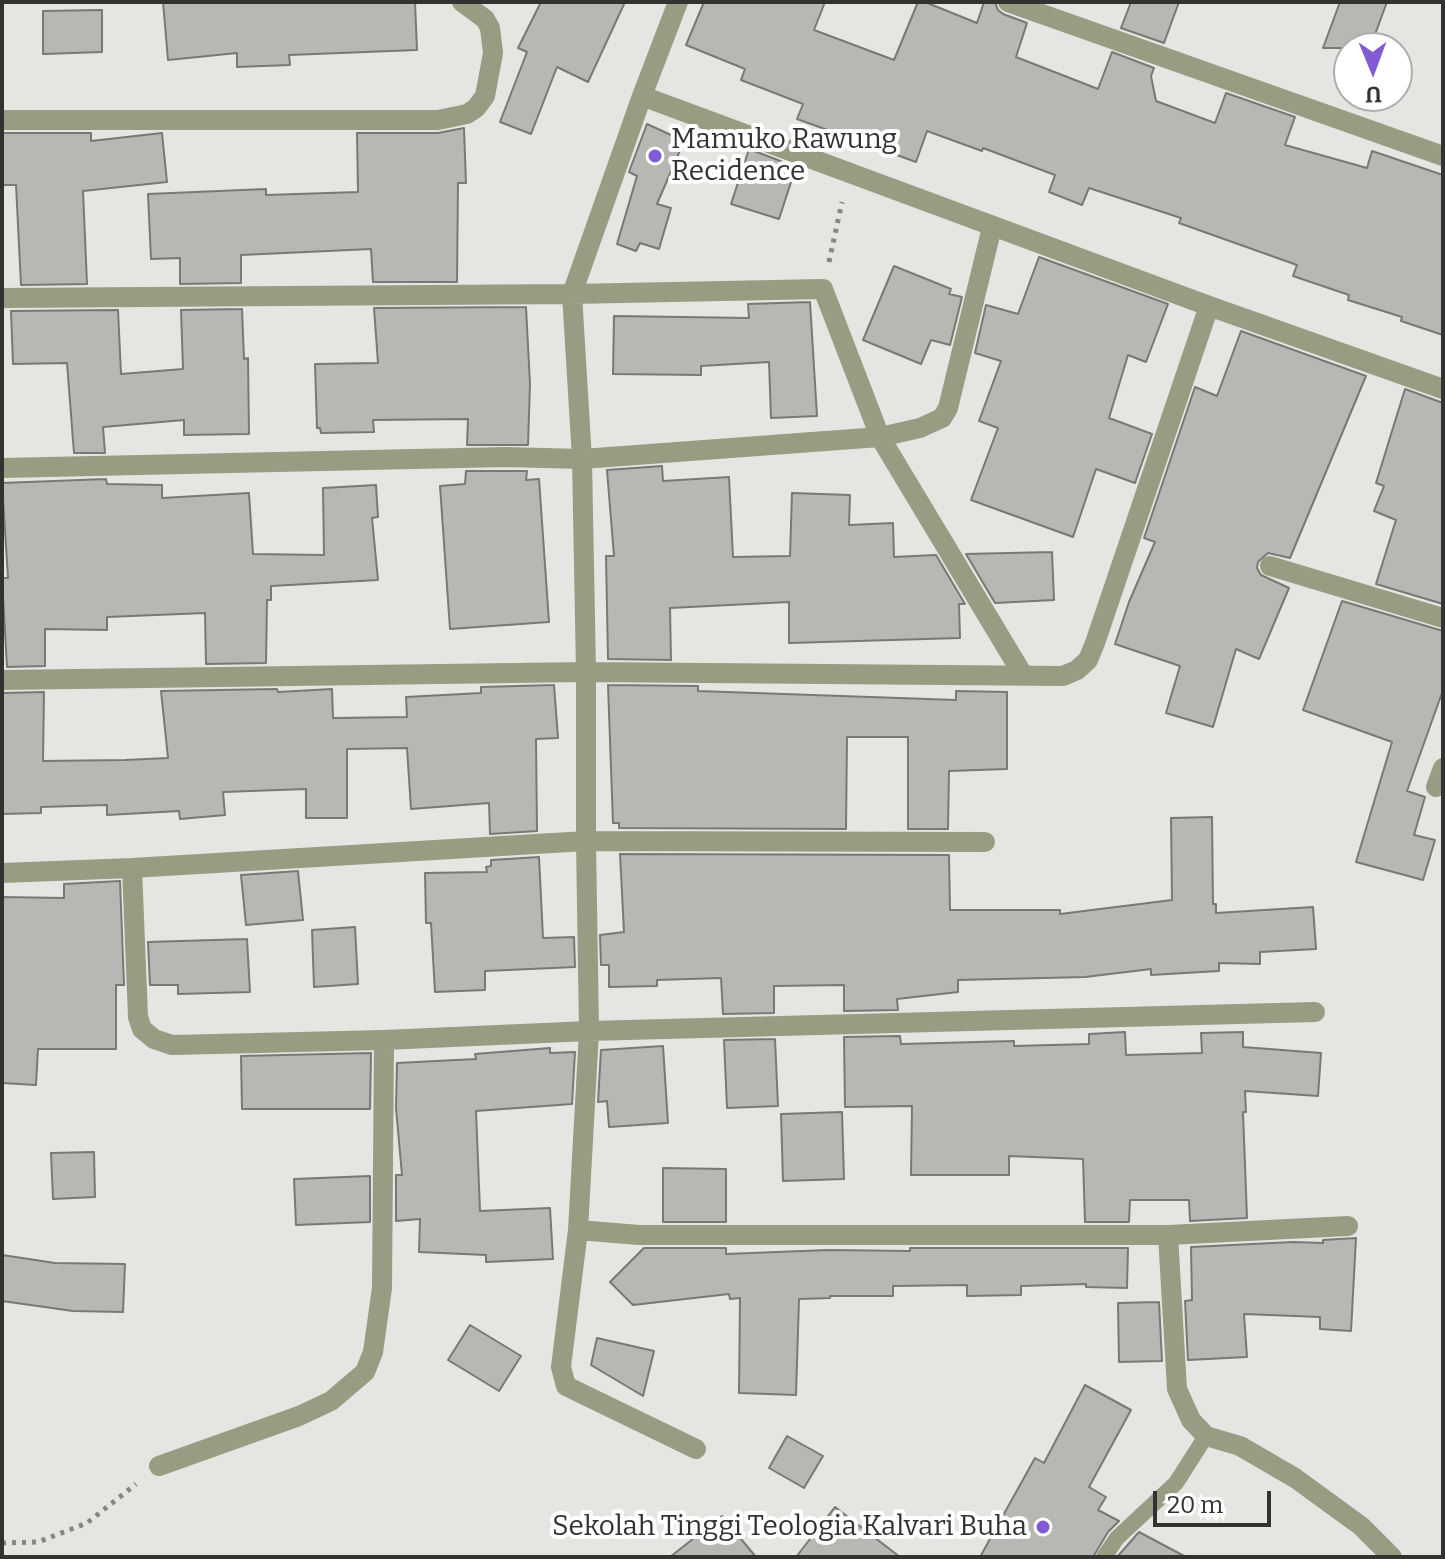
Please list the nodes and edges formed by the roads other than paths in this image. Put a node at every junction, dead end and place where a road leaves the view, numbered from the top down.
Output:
1 (462, 2) edge
2 (678, 2) edge
3 (1008, 2) edge
4 (642, 96) junction
5 (2, 120) edge
6 (1443, 156) edge
7 (992, 227) junction
8 (572, 294) junction
9 (2, 298) edge
10 (1209, 306) junction
11 (1443, 389) edge
12 (880, 437) junction
13 (582, 459) junction
14 (2, 468) edge
15 (1270, 566) dead end
16 (1443, 618) edge
17 (586, 672) junction
18 (1023, 675) junction
19 (2, 680) edge
20 (586, 841) junction
21 (985, 842) dead end
22 (132, 868) junction
23 (2, 873) edge
24 (1315, 1012) dead end
25 (589, 1031) junction
26 (384, 1040) junction
27 (1348, 1226) dead end
28 (578, 1230) junction
29 (1168, 1235) junction
30 (1206, 1436) junction
31 (696, 1449) dead end
32 (159, 1466) road end
33 (1104, 1557) edge
34 (1392, 1557) edge

1 - 5 street
2 - 4 street
3 - 6 street
4 - 7 street
4 - 8 street
7 - 10 street
7 - 12 street
8 - 9 street
8 - 12 street
8 - 13 street
10 - 11 street
10 - 18 street
12 - 13 street
12 - 18 street
13 - 14 street
13 - 17 street
15 - 16 street
17 - 18 street
17 - 19 street
17 - 20 street
20 - 21 street
20 - 22 street
20 - 25 street
22 - 23 street
22 - 26 street
24 - 25 street
25 - 26 street
25 - 28 street
26 - 32 street
27 - 29 street
28 - 29 street
28 - 31 street
29 - 30 street
30 - 33 lane
30 - 34 street

